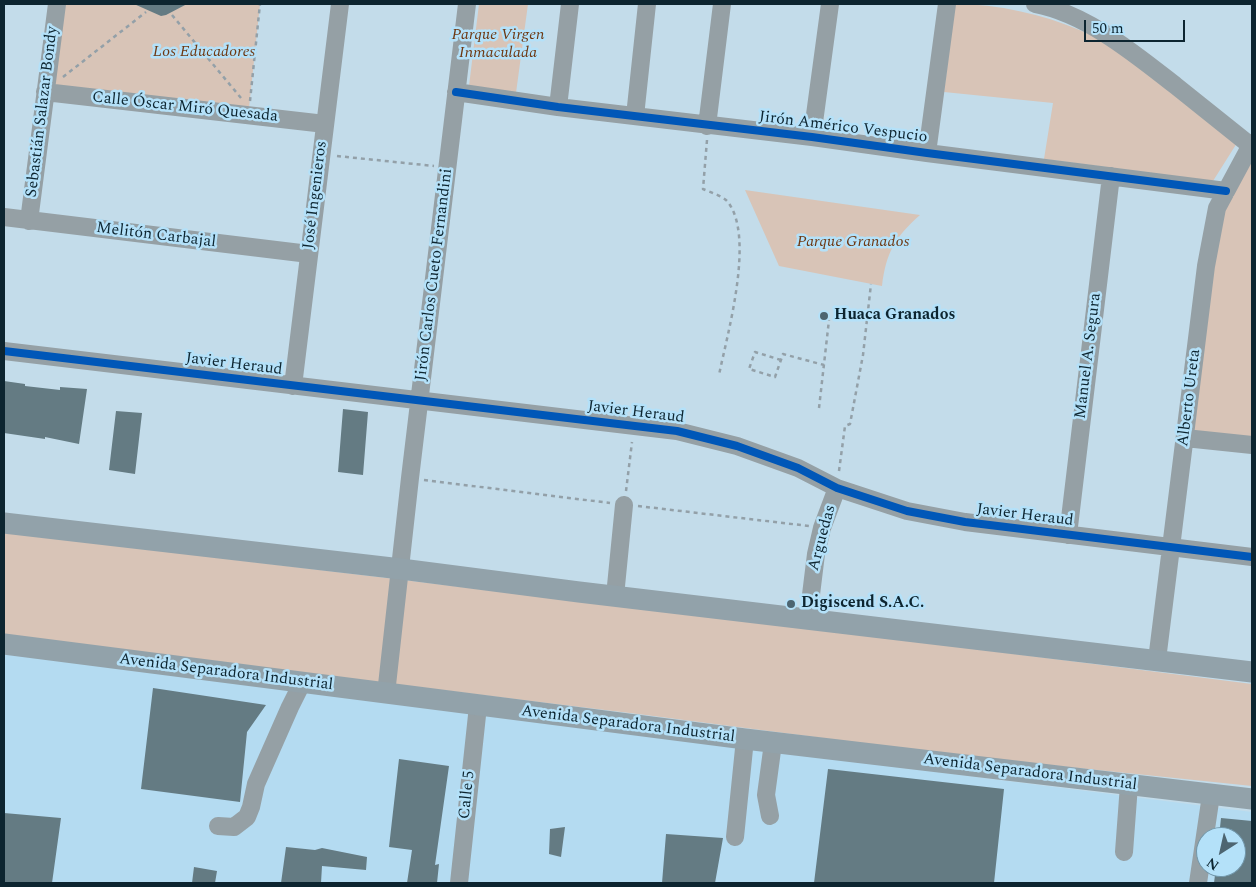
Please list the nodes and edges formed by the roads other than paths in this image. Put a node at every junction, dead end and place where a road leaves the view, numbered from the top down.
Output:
1 (57, 4) edge
2 (340, 4) edge
3 (467, 4) edge
4 (570, 4) edge
5 (647, 4) edge
6 (722, 4) edge
7 (830, 4) edge
8 (946, 4) edge
9 (1035, 4) edge
10 (46, 92) junction
11 (456, 92) junction
12 (558, 107) junction
13 (635, 116) junction
14 (325, 124) junction
15 (708, 126) junction
16 (812, 137) junction
17 (1252, 144) edge
18 (928, 153) junction
19 (1111, 176) junction
20 (1226, 191) junction
21 (4, 217) edge
22 (29, 221) junction
23 (309, 254) junction
24 (4, 350) edge
25 (293, 386) junction
26 (420, 401) junction
27 (1185, 438) junction
28 (1252, 445) edge
29 (838, 488) junction
30 (624, 505) road end
31 (4, 522) edge
32 (1068, 535) junction
33 (1172, 548) junction
34 (1252, 558) edge
35 (401, 569) junction
36 (615, 596) junction
37 (808, 619) junction
38 (4, 644) edge
39 (1157, 660) junction
40 (1252, 672) edge
41 (302, 683) junction
42 (386, 694) junction
43 (478, 706) junction
44 (745, 739) junction
45 (774, 743) junction
46 (1129, 785) junction
47 (1211, 795) junction
48 (1252, 799) edge
49 (770, 816) dead end
50 (218, 826) dead end
51 (735, 836) dead end
52 (1124, 852) dead end
53 (459, 883) edge
54 (1198, 883) edge

1 - 10 street, Sebastián Salazar Bondy
2 - 14 street, José Ingenieros
3 - 11 street, Jirón Carlos Cueto Fernandini
4 - 12 street
5 - 13 street
6 - 15 street
7 - 16 street
8 - 18 street
9 - 17 street
10 - 14 street, Calle Óscar Miró Quesada
10 - 22 street, Sebastián Salazar Bondy
11 - 12 street, Jirón Américo Vespucio
11 - 26 street, Jirón Carlos Cueto Fernandini
12 - 13 street, Jirón Américo Vespucio
13 - 15 street, Jirón Américo Vespucio
14 - 23 street, José Ingenieros
15 - 16 street, Jirón Américo Vespucio
16 - 18 street, Jirón Américo Vespucio
17 - 20 street, Alberto Ureta
18 - 19 street, Jirón Américo Vespucio
19 - 20 street, Jirón Américo Vespucio
19 - 32 street, Manuel A. Segura
20 - 27 street, Alberto Ureta
21 - 22 street, Melitón Carbajal
22 - 23 street, Melitón Carbajal
23 - 25 street, José Ingenieros
24 - 25 street, Javier Heraud
25 - 26 street, Javier Heraud
26 - 29 street, Javier Heraud
26 - 35 street, Jirón Carlos Cueto Fernandini
27 - 28 street
27 - 33 street, Alberto Ureta
29 - 32 street, Javier Heraud
29 - 37 street, Arguedas
30 - 36 street
31 - 35 main road
32 - 33 street, Javier Heraud
33 - 34 street, Javier Heraud
33 - 39 street, Alberto Ureta
35 - 36 main road
35 - 42 street, Jirón Carlos Cueto Fernandini
36 - 37 main road
37 - 39 main road
38 - 41 main road, Avenida Separadora Industrial
39 - 40 main road
41 - 42 main road, Avenida Separadora Industrial
41 - 50 street
42 - 43 main road, Avenida Separadora Industrial
43 - 44 main road, Avenida Separadora Industrial
43 - 53 street, Calle 5
44 - 45 main road, Avenida Separadora Industrial
44 - 51 street
45 - 46 main road, Avenida Separadora Industrial
45 - 49 street
46 - 47 main road, Avenida Separadora Industrial
46 - 52 street
47 - 48 main road, Avenida Separadora Industrial
47 - 54 street

